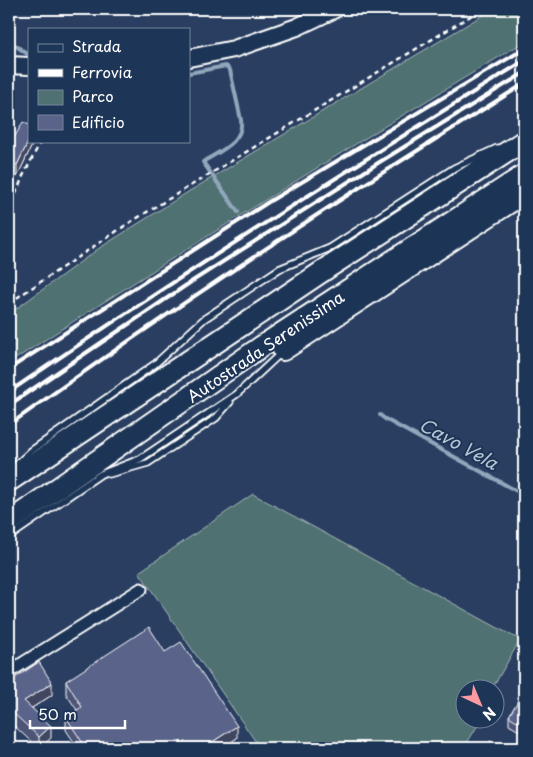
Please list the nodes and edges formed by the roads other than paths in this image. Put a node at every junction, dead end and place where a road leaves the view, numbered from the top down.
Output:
1 (335, 9) edge
2 (190, 58) edge
3 (9, 65) edge
4 (28, 66) edge
5 (524, 136) edge
6 (517, 142) edge
7 (501, 146) dead end
8 (524, 175) edge
9 (524, 193) edge
10 (283, 350) joint
11 (9, 472) edge
12 (9, 481) edge
13 (9, 522) edge
14 (9, 537) edge
15 (141, 589) dead end
16 (9, 672) edge

1 - 2 main road
3 - 4 main road
5 - 6 lane
6 - 12 highway, Autostrada Serenissima
7 - 11 lane
8 - 13 highway, Autostrada Serenissima
9 - 10 highway
10 - 14 lane
15 - 16 street

